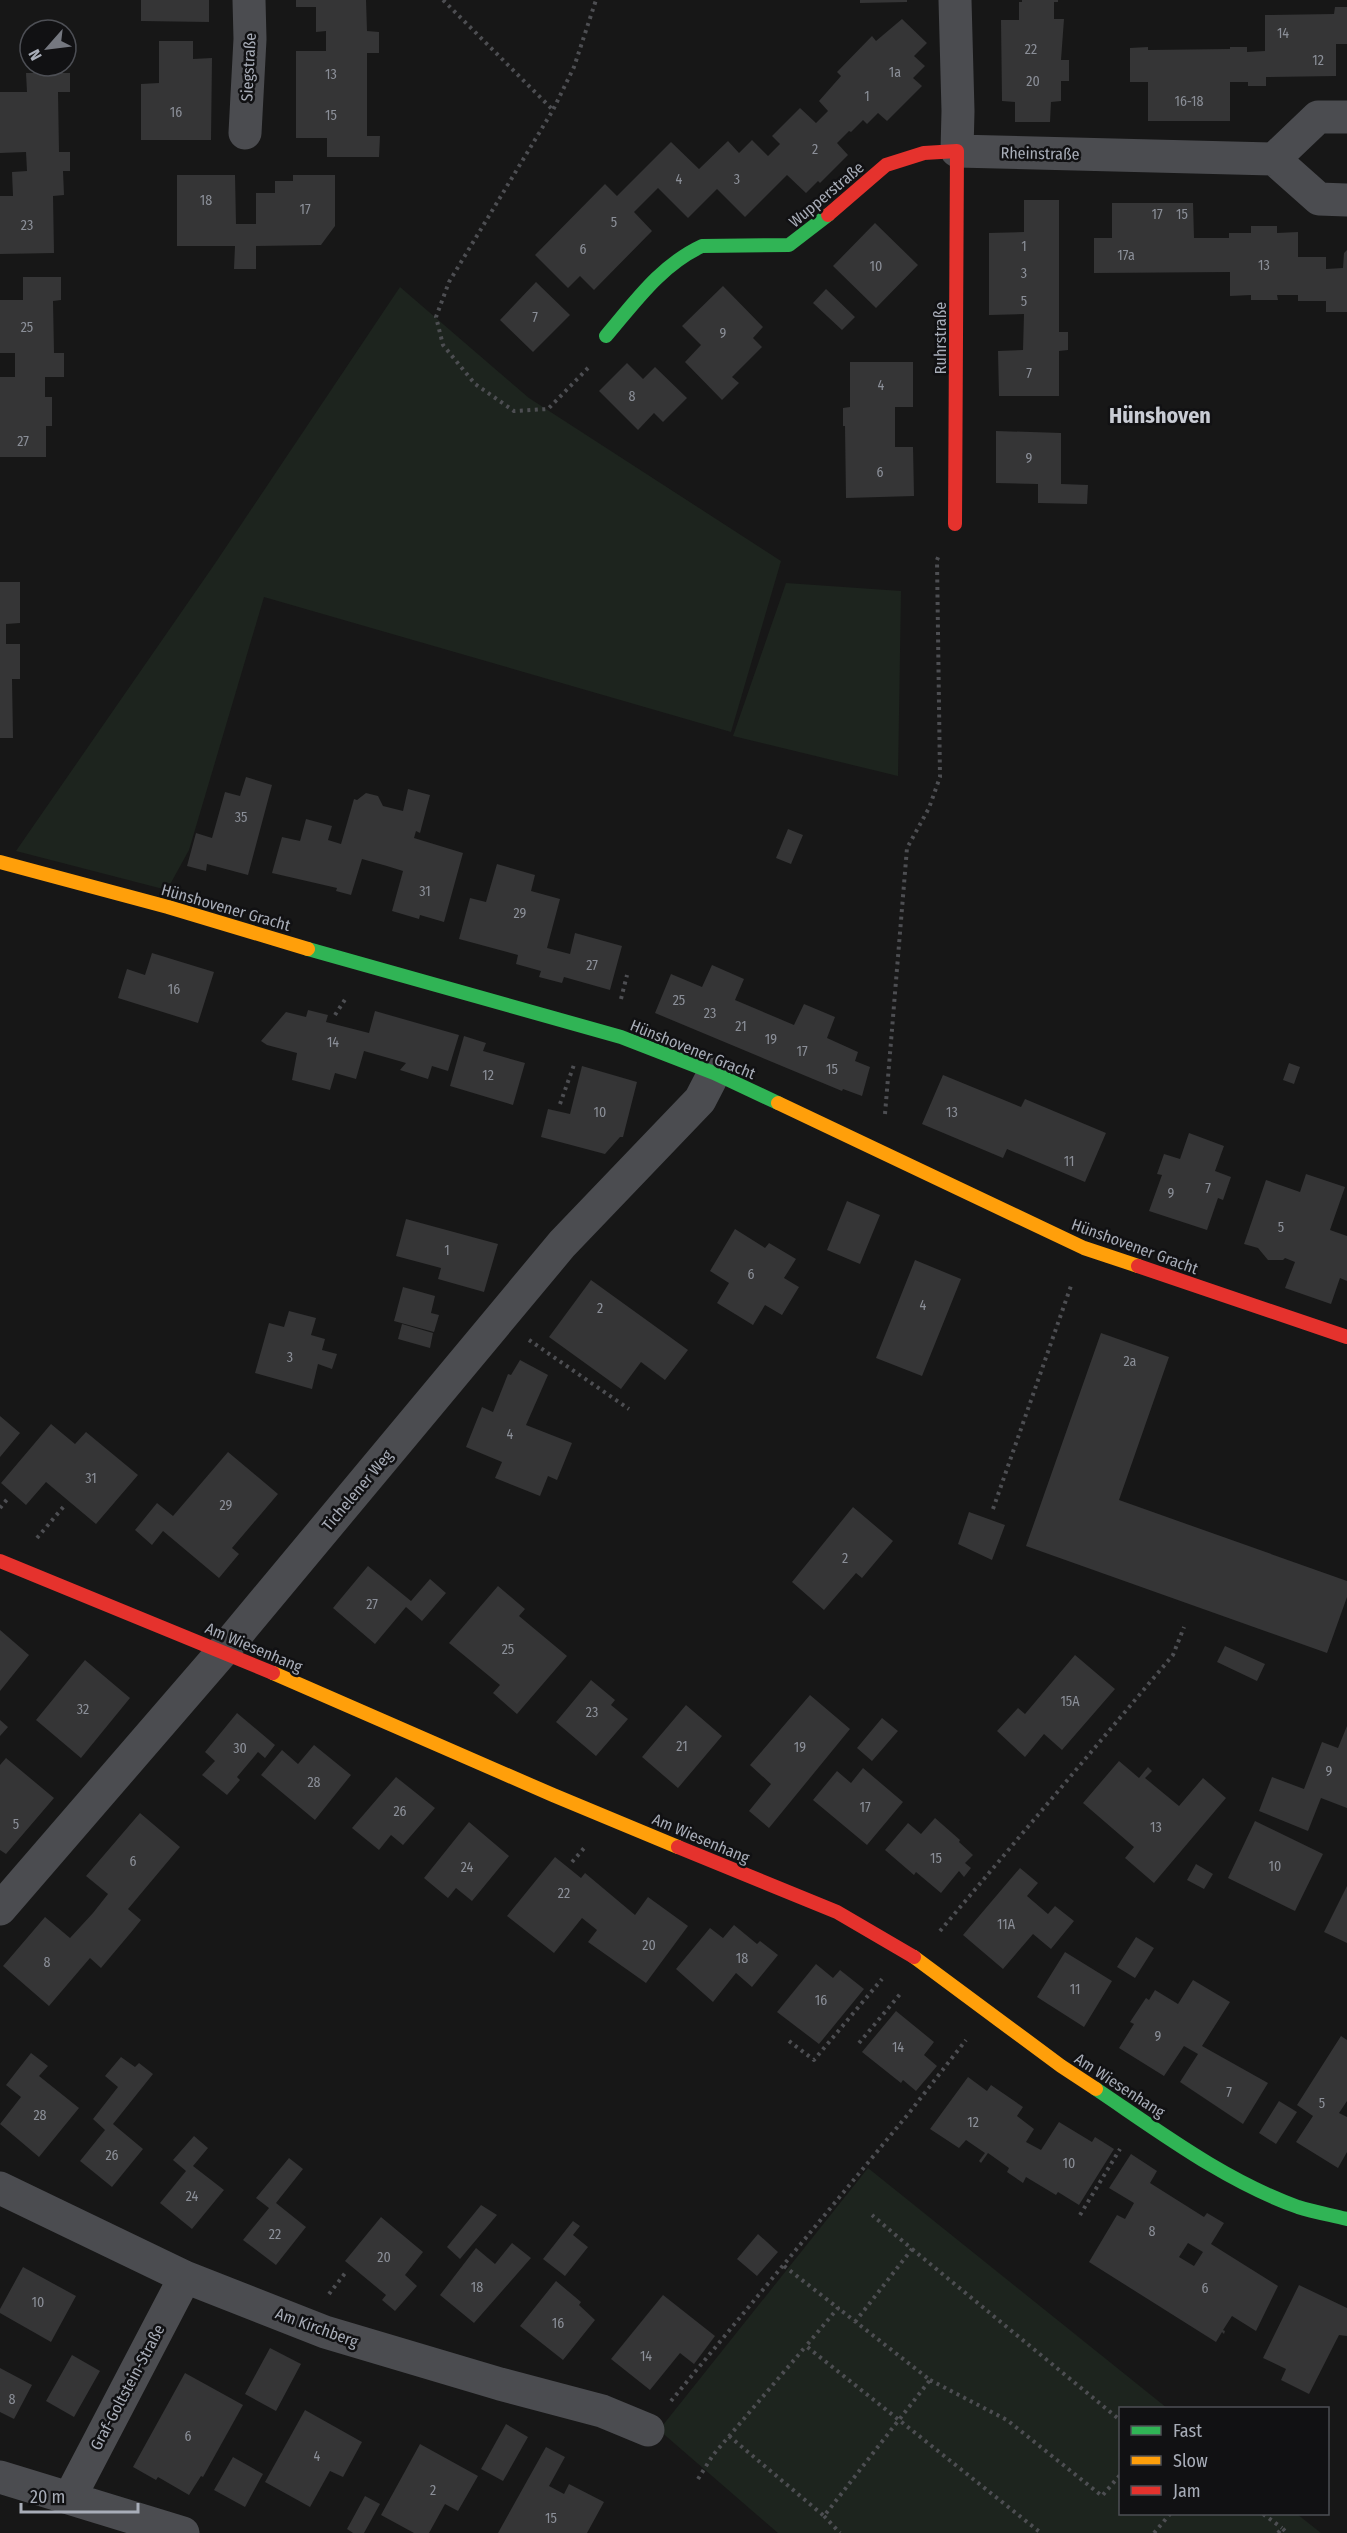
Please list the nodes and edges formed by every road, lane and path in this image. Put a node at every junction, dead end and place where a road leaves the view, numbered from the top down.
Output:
1 (249, 0) edge
2 (443, 0) edge
3 (596, 0) edge
4 (955, 0) edge
5 (554, 110) junction
6 (1347, 117) edge
7 (245, 134) dead end
8 (957, 152) junction
9 (1274, 159) junction
10 (1347, 200) edge
11 (606, 336) joint
12 (955, 524) joint
13 (0, 862) edge
14 (589, 1028) junction
15 (714, 1073) junction
16 (560, 1104) dead end
17 (882, 1150) junction
18 (1084, 1248) junction
19 (499, 1319) junction
20 (1347, 1337) edge
21 (629, 1409) dead end
22 (9, 1497) dead end
23 (0, 1508) edge
24 (993, 1509) dead end
25 (0, 1561) edge
26 (1184, 1627) dead end
27 (223, 1651) junction
28 (0, 1910) edge
29 (915, 1958) junction
30 (789, 2041) dead end
31 (859, 2043) dead end
32 (963, 2043) dead end
33 (1139, 2118) junction
34 (0, 2188) edge
35 (872, 2215) dead end
36 (1080, 2215) dead end
37 (1347, 2219) edge
38 (912, 2249) junction
39 (784, 2266) junction
40 (185, 2277) junction
41 (838, 2308) junction
42 (855, 2322) junction
43 (806, 2346) junction
44 (930, 2380) junction
45 (899, 2419) junction
46 (1119, 2419) edge
47 (648, 2430) joint
48 (729, 2436) junction
49 (1119, 2476) edge
50 (0, 2477) edge
51 (698, 2479) dead end
52 (70, 2497) junction
53 (1169, 2515) edge
54 (1264, 2515) edge
55 (824, 2516) junction
56 (1282, 2528) junction
57 (183, 2533) edge
58 (840, 2533) edge
59 (1041, 2533) edge
60 (1154, 2533) edge
61 (1278, 2533) edge
62 (1287, 2533) edge

1 - 7 street, Siegstraße
2 - 5 path
3 - 5 path
4 - 8 street
5 - 11 path
6 - 9 street
8 - 9 street, Rheinstraße
8 - 11 street, Wupperstraße
8 - 12 street, Ruhrstraße
9 - 10 street
12 - 17 path
13 - 14 street, Hünshovener Gracht
14 - 15 street, Hünshovener Gracht
14 - 16 path
15 - 17 street, Hünshovener Gracht
15 - 19 street, Tichelener Weg
17 - 18 street, Hünshovener Gracht
18 - 20 street, Hünshovener Gracht
18 - 24 path
19 - 21 path
19 - 27 street, Tichelener Weg
22 - 23 path
25 - 27 street, Am Wiesenhang
26 - 29 path
27 - 28 street, Tichelener Weg
27 - 29 street, Am Wiesenhang
29 - 30 path
29 - 31 path
29 - 33 street, Am Wiesenhang
32 - 39 path
33 - 36 path
33 - 37 street, Am Wiesenhang
34 - 40 street, Am Kirchberg
35 - 38 path
38 - 42 path
38 - 46 path
39 - 41 path
39 - 47 path
40 - 47 street, Am Kirchberg
40 - 52 street, Graf-Goltstein-Straße
41 - 42 path
41 - 43 path
42 - 44 path
43 - 45 path
43 - 48 path
44 - 45 path
44 - 49 path
45 - 55 path
45 - 59 path
48 - 51 path
48 - 55 path
50 - 52 street
52 - 57 street
53 - 60 path
54 - 56 path
55 - 58 path
56 - 61 path
56 - 62 path

